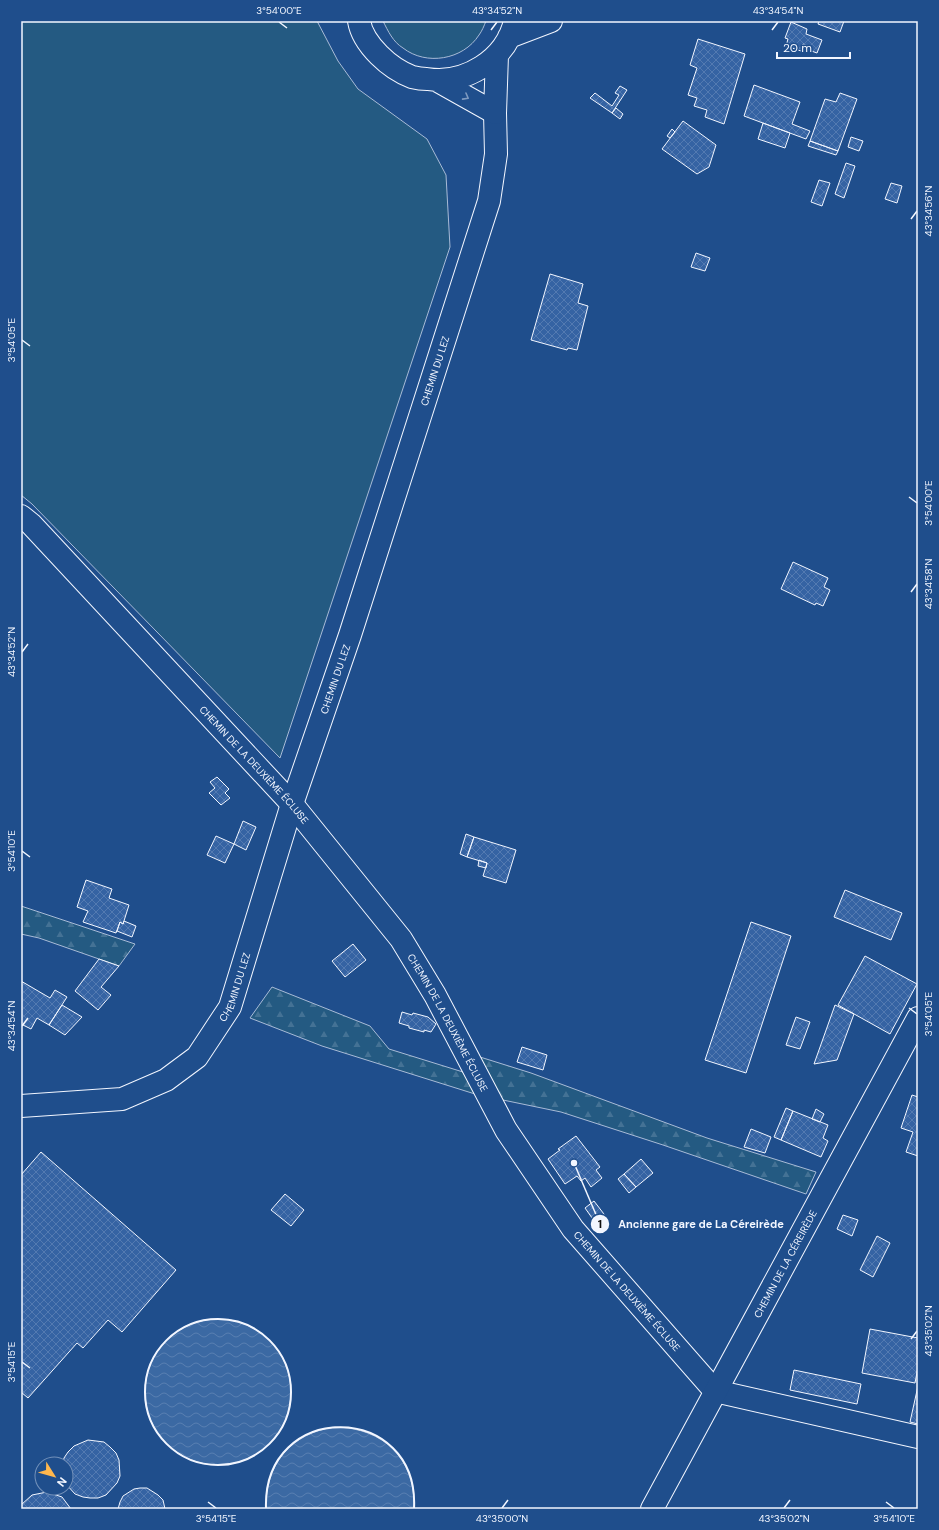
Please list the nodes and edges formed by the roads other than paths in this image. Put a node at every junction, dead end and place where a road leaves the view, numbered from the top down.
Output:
1 (359, 21) edge
2 (551, 21) edge
3 (512, 29) edge
4 (496, 55) junction
5 (438, 81) junction
6 (494, 113) junction
7 (21, 516) edge
8 (292, 804) junction
9 (918, 1018) edge
10 (21, 1106) edge
11 (715, 1391) junction
12 (918, 1437) edge
13 (652, 1509) edge

1 - 5 street
2 - 3 street
3 - 4 street
4 - 5 street
4 - 6 street, CHEMIN DU LEZ
5 -> 6 street
6 - 8 street, CHEMIN DU LEZ
7 - 8 street, CHEMIN DE LA DEUXIÈME ÉCLUSE
8 - 10 street, CHEMIN DU LEZ
8 - 11 street, CHEMIN DE LA DEUXIÈME ÉCLUSE
9 - 11 street, CHEMIN DE LA CÉREIRÈDE
11 - 12 street
11 - 13 street, CHEMIN DE LA CÉREIRÈDE

